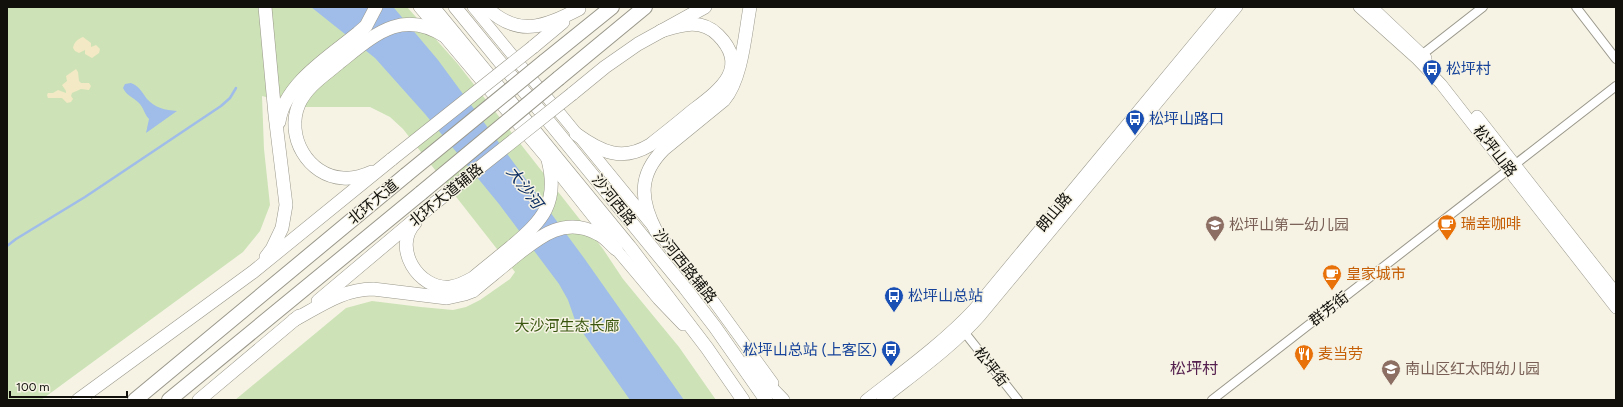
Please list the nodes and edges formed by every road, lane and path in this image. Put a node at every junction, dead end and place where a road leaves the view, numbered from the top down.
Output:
1 (265, 7) edge
2 (376, 7) edge
3 (419, 7) edge
4 (433, 7) edge
5 (455, 7) edge
6 (473, 7) edge
7 (486, 7) edge
8 (612, 7) edge
9 (645, 7) edge
10 (705, 7) edge
11 (750, 7) edge
12 (1224, 7) edge
13 (1237, 7) edge
14 (1359, 7) edge
15 (1372, 7) edge
16 (1483, 7) edge
17 (1576, 7) edge
18 (580, 8) edge
19 (661, 31) junction
20 (446, 37) junction
21 (1420, 56) junction
22 (1616, 59) edge
23 (1616, 86) edge
24 (720, 96) junction
25 (576, 134) junction
26 (278, 140) junction
27 (660, 144) junction
28 (392, 159) junction
29 (548, 160) junction
30 (1512, 167) junction
31 (431, 206) junction
32 (656, 231) junction
33 (616, 249) junction
34 (253, 272) junction
35 (476, 282) junction
36 (1616, 293) edge
37 (1616, 308) edge
38 (294, 320) junction
39 (965, 333) junction
40 (724, 339) junction
41 (707, 348) junction
42 (78, 400) edge
43 (135, 400) edge
44 (169, 400) edge
45 (199, 400) edge
46 (743, 400) edge
47 (766, 400) edge
48 (784, 400) edge
49 (866, 400) edge
50 (882, 400) edge
51 (1018, 400) edge
52 (1212, 400) edge

1 - 26 main road
2 - 26 main road
3 - 20 main road
4 - 41 main road, 沙河西路
5 - 40 main road, 沙河西路
6 - 25 main road, 沙河西路辅路
7 - 18 main road
8 - 43 highway, 北环大道, bridge
9 - 44 highway, 北环大道, bridge
10 - 19 main road, 北环大道辅路
11 - 24 main road
12 - 49 main road, 朗山路
13 - 39 main road, 朗山路
14 - 21 main road, 松坪山路
15 - 21 main road, 松坪山路
16 - 21 street
17 - 22 street
18 - 28 main road, bridge
19 - 24 main road
19 - 31 main road, 北环大道辅路, bridge
20 - 28 main road
20 - 29 main road
21 - 30 main road, 松坪山路
23 - 30 street, 群芳街
24 - 27 main road
25 - 27 main road
25 - 32 main road, 沙河西路辅路
26 - 34 main road
27 - 32 main road
28 - 34 main road
29 - 33 main road
29 - 35 main road
30 - 36 main road, 松坪山路
30 - 37 main road, 松坪山路
30 - 52 street, 群芳街
31 - 35 main road
31 - 38 main road, 北环大道辅路
32 - 48 main road, 沙河西路辅路
33 - 35 main road
33 - 41 main road
34 - 42 main road
35 - 38 main road
38 - 45 main road, 北环大道辅路
39 - 50 main road, 朗山路
39 - 51 street, 松坪街
40 - 47 main road, 沙河西路
40 - 48 main road
41 - 46 main road, 沙河西路

